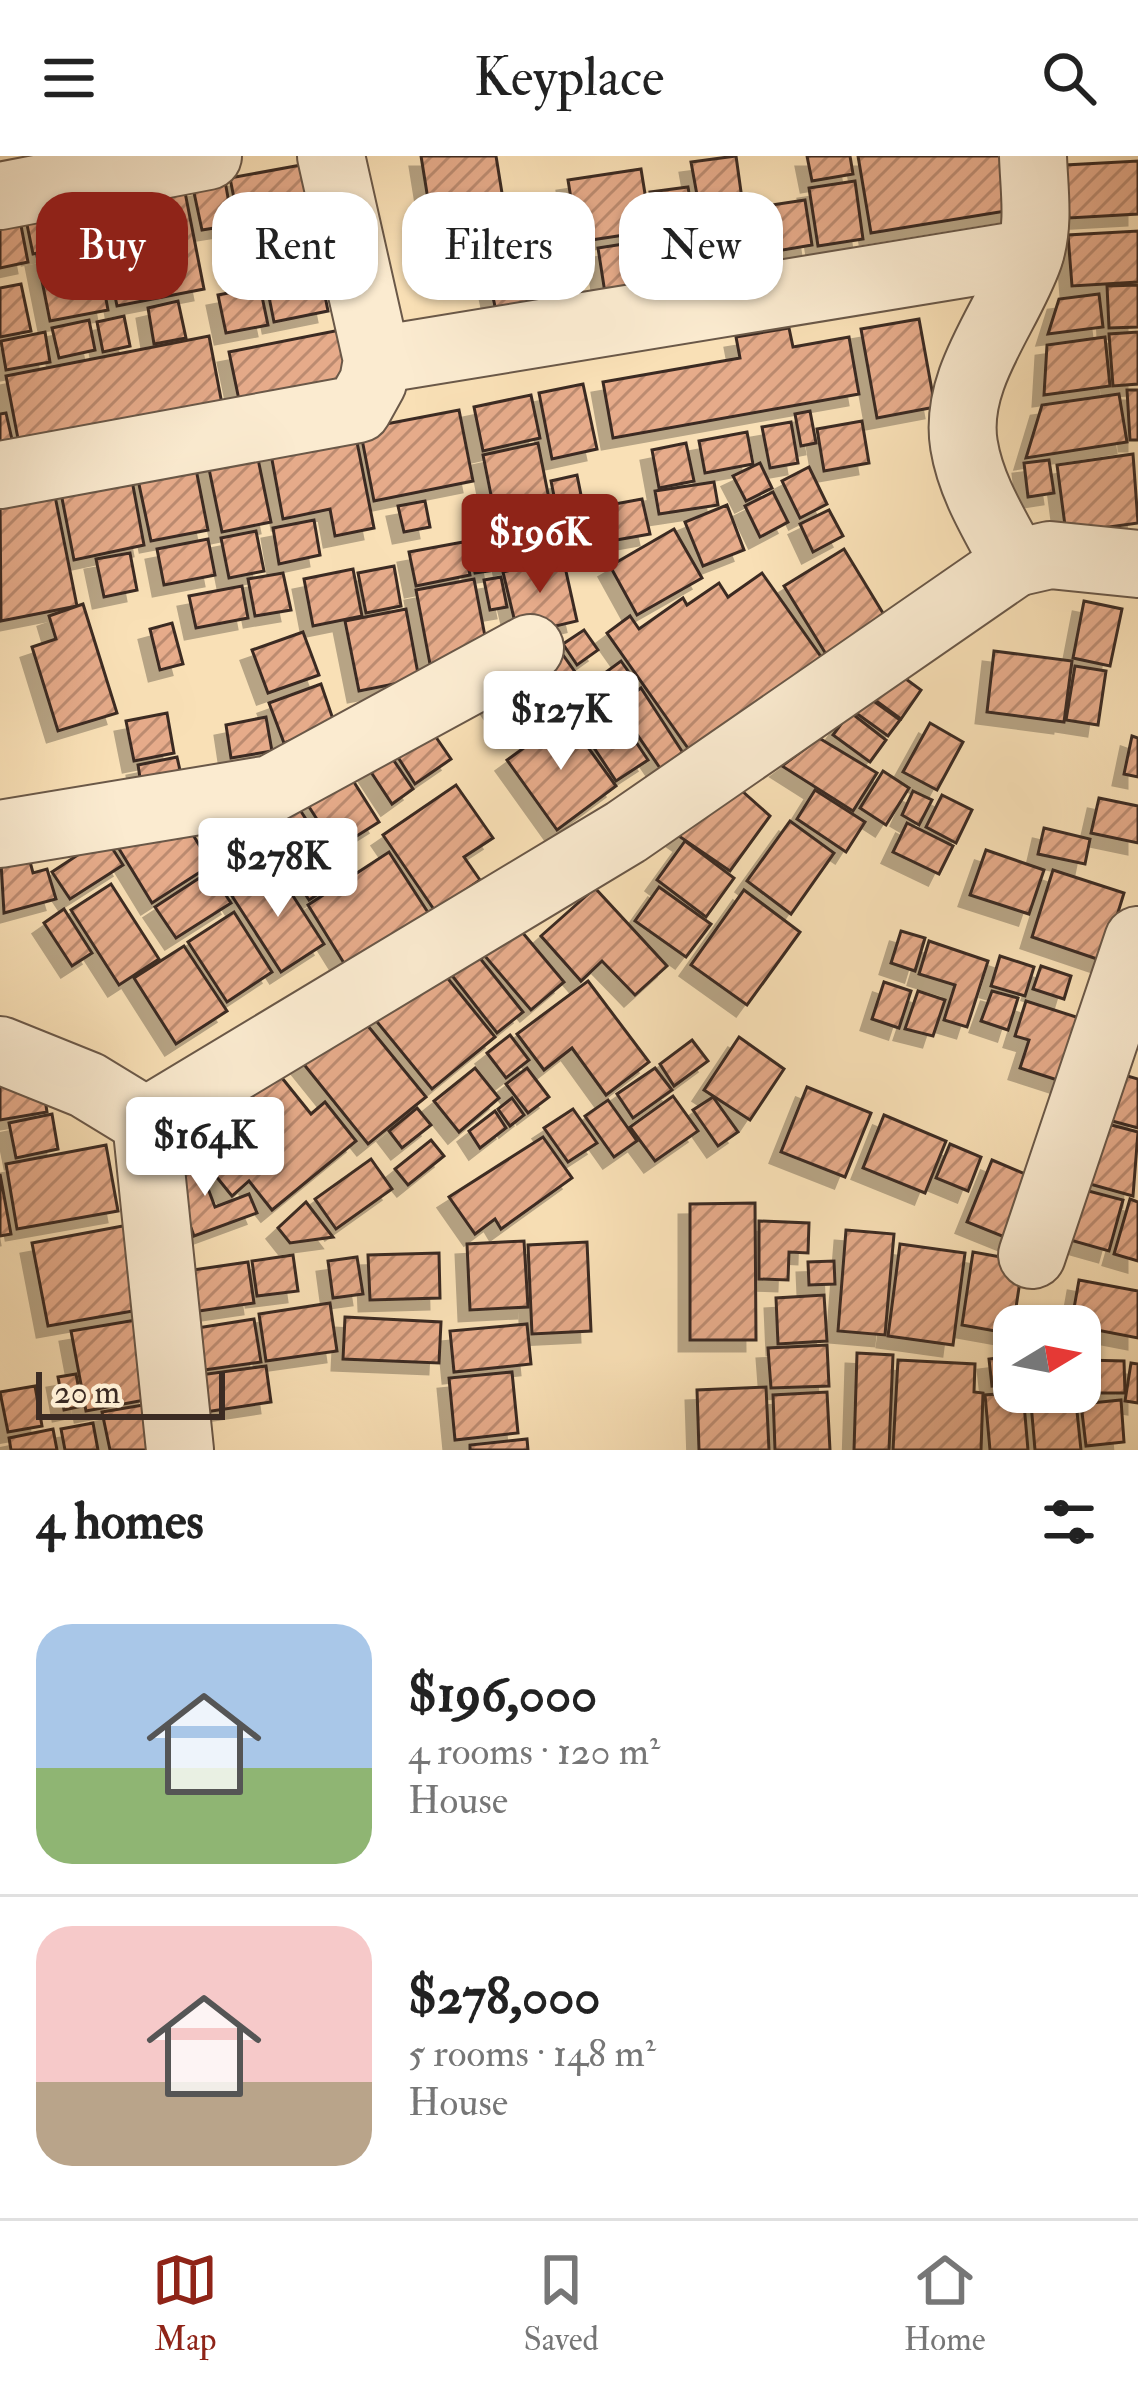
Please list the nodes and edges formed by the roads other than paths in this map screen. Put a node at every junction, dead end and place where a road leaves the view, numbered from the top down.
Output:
1 (208, 156) edge
2 (331, 156) edge
3 (1033, 156) edge
4 (0, 196) edge
5 (1030, 253) junction
6 (377, 360) junction
7 (0, 475) edge
8 (1015, 562) junction
9 (1138, 564) edge
10 (530, 648) dead end
11 (0, 834) edge
12 (1138, 940) edge
13 (0, 1050) edge
14 (146, 1121) junction
15 (1032, 1256) dead end
16 (180, 1450) edge

1 - 4 street
2 - 6 street
3 - 5 street
5 - 6 street
5 - 8 street
6 - 7 street
8 - 9 street
8 - 14 street
10 - 11 street
12 - 15 street
13 - 14 street
14 - 16 street

